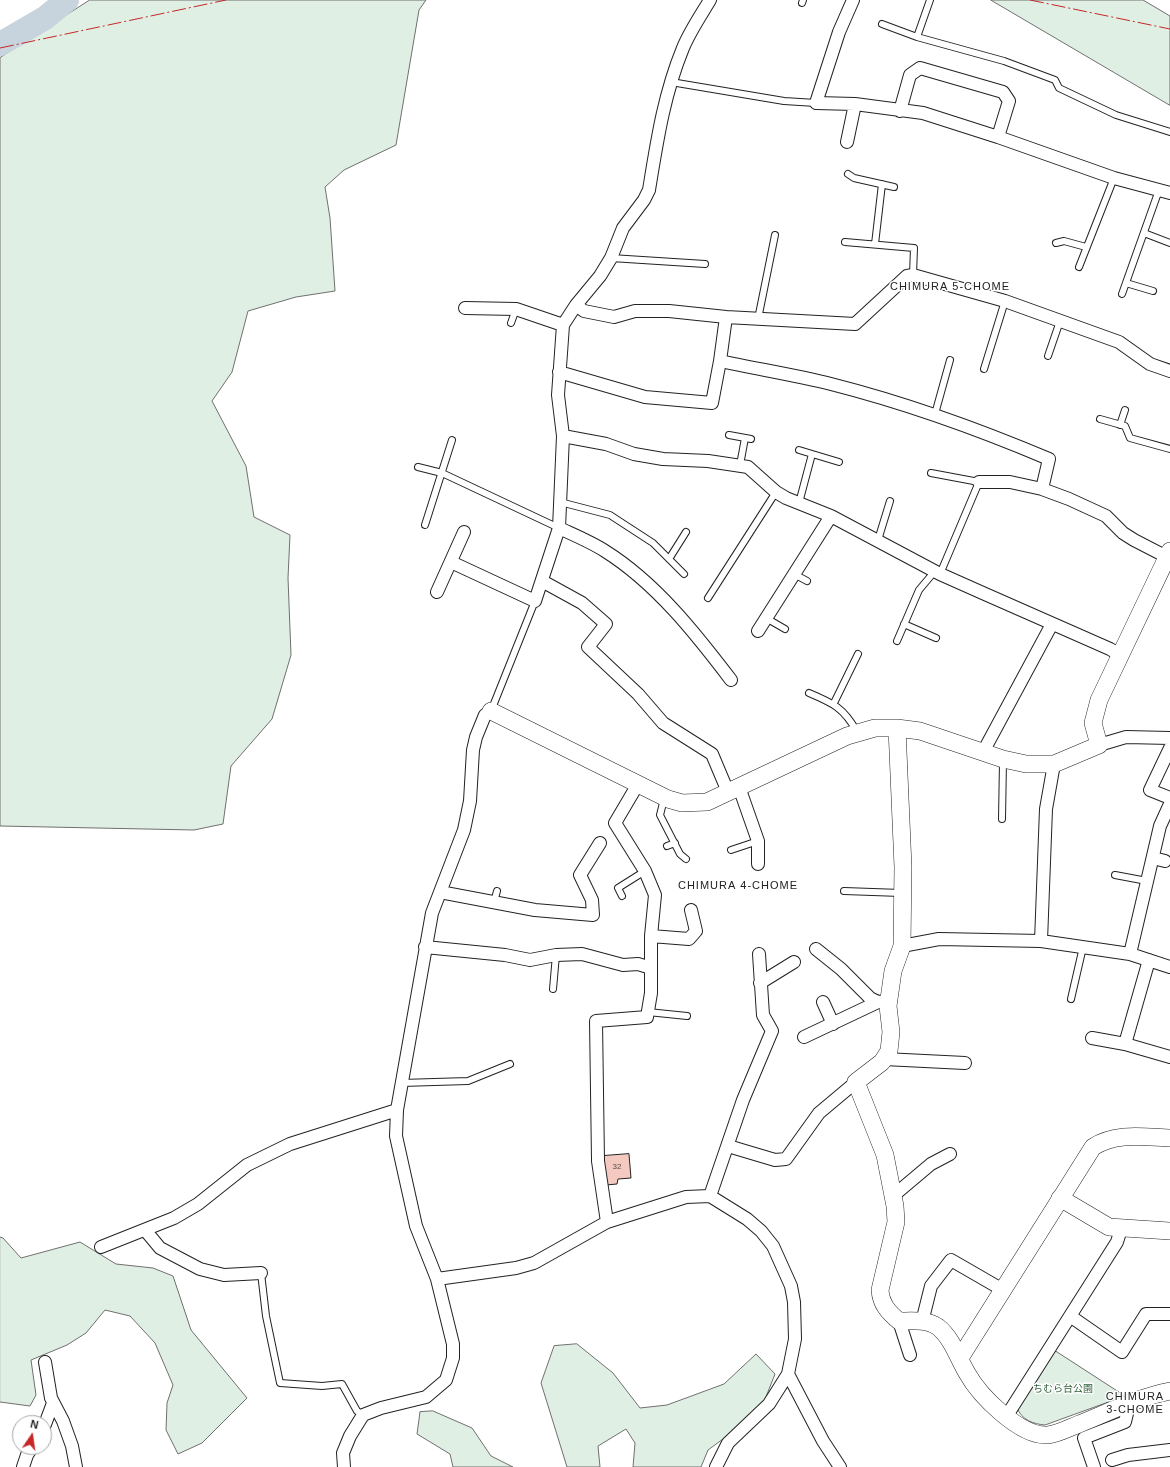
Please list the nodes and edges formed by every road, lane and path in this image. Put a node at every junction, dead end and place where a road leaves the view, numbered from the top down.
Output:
1 (710, 0) edge
2 (930, 0) edge
3 (850, 2) edge
4 (882, 24) dead end
5 (917, 37) junction
6 (670, 82) junction
7 (816, 103) junction
8 (855, 104) junction
9 (900, 111) junction
10 (1170, 132) edge
11 (998, 137) junction
12 (847, 142) dead end
13 (848, 174) dead end
14 (1114, 178) junction
15 (882, 184) junction
16 (894, 187) dead end
17 (1164, 192) edge
18 (1144, 233) junction
19 (775, 235) dead end
20 (845, 242) dead end
21 (1056, 243) dead end
22 (1170, 243) edge
23 (875, 244) junction
24 (1086, 247) junction
25 (611, 258) junction
26 (705, 264) dead end
27 (1079, 267) dead end
28 (913, 275) junction
29 (1126, 282) junction
30 (1153, 291) dead end
31 (1122, 294) dead end
32 (1005, 301) junction
33 (576, 305) junction
34 (465, 308) dead end
35 (516, 309) junction
36 (726, 317) junction
37 (758, 319) junction
38 (1060, 321) junction
39 (511, 323) dead end
40 (564, 325) junction
41 (1048, 356) dead end
42 (950, 360) dead end
43 (720, 361) junction
44 (984, 368) dead end
45 (1170, 371) edge
46 (559, 372) junction
47 (1125, 410) dead end
48 (935, 414) junction
49 (1100, 419) dead end
50 (1120, 425) junction
51 (729, 435) dead end
52 (563, 436) junction
53 (452, 440) dead end
54 (1170, 449) edge
55 (799, 450) dead end
56 (812, 454) junction
57 (839, 462) dead end
58 (740, 465) junction
59 (418, 467) dead end
60 (442, 473) junction
61 (931, 473) dead end
62 (979, 482) junction
63 (1042, 489) junction
64 (776, 492) junction
65 (890, 501) dead end
66 (560, 502) junction
67 (799, 503) junction
68 (830, 516) junction
69 (425, 525) dead end
70 (559, 528) junction
71 (464, 532) dead end
72 (686, 532) dead end
73 (878, 540) junction
74 (1168, 558) edge
75 (669, 559) junction
76 (451, 562) junction
77 (938, 572) junction
78 (684, 574) dead end
79 (794, 574) junction
80 (542, 581) junction
81 (807, 581) dead end
82 (437, 592) dead end
83 (708, 598) dead end
84 (535, 601) junction
85 (766, 618) junction
86 (904, 624) junction
87 (1052, 624) junction
88 (785, 629) dead end
89 (758, 631) dead end
90 (936, 638) dead end
91 (897, 641) dead end
92 (858, 654) dead end
93 (1120, 655) junction
94 (732, 680) dead end
95 (809, 693) dead end
96 (834, 703) junction
97 (490, 711) junction
98 (896, 728) junction
99 (857, 732) junction
100 (1170, 738) edge
101 (1099, 745) junction
102 (1170, 748) edge
103 (983, 752) junction
104 (1003, 759) junction
105 (1054, 764) junction
106 (638, 784) junction
107 (734, 789) junction
108 (665, 797) junction
109 (1170, 798) edge
110 (1170, 804) edge
111 (1002, 819) dead end
112 (758, 841) junction
113 (600, 843) dead end
114 (675, 843) junction
115 (666, 846) dead end
116 (731, 850) dead end
117 (1153, 858) junction
118 (686, 859) dead end
119 (1165, 861) dead end
120 (758, 864) dead end
121 (645, 870) junction
122 (1115, 875) dead end
123 (1147, 881) junction
124 (844, 891) dead end
125 (440, 892) junction
126 (902, 893) junction
127 (622, 896) dead end
128 (696, 917) dead end
129 (651, 936) junction
130 (1041, 941) junction
131 (902, 946) junction
132 (425, 947) junction
133 (1083, 947) junction
134 (816, 949) dead end
135 (759, 954) dead end
136 (1130, 954) junction
137 (556, 955) junction
138 (1149, 960) junction
139 (794, 962) dead end
140 (1170, 967) edge
141 (651, 968) junction
142 (760, 983) junction
143 (553, 989) dead end
144 (1071, 999) dead end
145 (823, 1002) dead end
146 (883, 1002) junction
147 (648, 1012) junction
148 (687, 1016) dead end
149 (833, 1024) junction
150 (804, 1038) dead end
151 (1092, 1038) dead end
152 (1125, 1044) junction
153 (1170, 1057) edge
154 (884, 1059) junction
155 (965, 1063) dead end
156 (510, 1064) dead end
157 (856, 1082) junction
158 (401, 1083) junction
159 (397, 1110) junction
160 (1170, 1138) edge
161 (728, 1146) junction
162 (950, 1154) dead end
163 (710, 1196) junction
164 (893, 1196) junction
165 (1060, 1198) junction
166 (607, 1222) junction
167 (1121, 1229) junction
168 (145, 1230) junction
169 (1170, 1231) edge
170 (101, 1247) dead end
171 (261, 1273) joint
172 (437, 1279) junction
173 (1003, 1290) junction
174 (1170, 1314) edge
175 (1070, 1316) junction
176 (899, 1321) junction
177 (922, 1322) junction
178 (910, 1355) dead end
179 (960, 1358) junction
180 (45, 1362) dead end
181 (788, 1374) junction
182 (1170, 1391) edge
183 (53, 1403) junction
184 (1129, 1404) junction
185 (48, 1415) edge
186 (363, 1415) junction
187 (1006, 1417) junction
188 (1170, 1450) edge
189 (27, 1455) edge
190 (1112, 1460) dead end
191 (23, 1467) edge
192 (76, 1467) edge
193 (344, 1467) edge
194 (716, 1467) edge
195 (840, 1467) edge
196 (1094, 1467) edge

1 - 6 street
2 - 5 lane
3 - 7 street
4 - 5 lane
5 - 10 lane
6 - 7 lane
6 - 25 street
7 - 8 street
8 - 9 street
8 - 12 street
9 - 11 street
9 - 11 street
11 - 14 street
13 - 15 lane
14 - 17 street
14 - 24 lane
15 - 16 lane
15 - 23 lane
17 - 18 lane
18 - 22 lane
18 - 29 lane
19 - 37 lane
20 - 23 lane
21 - 24 lane
23 - 28 lane
24 - 27 lane
25 - 26 lane
25 - 33 street
28 - 32 street
28 - 37 street
29 - 30 lane
29 - 31 lane
32 - 38 street
32 - 44 lane
33 - 36 street
33 - 40 street
34 - 35 street
35 - 39 lane
35 - 40 street
36 - 37 street
36 - 43 street
38 - 41 lane
38 - 45 street
40 - 46 street
42 - 48 lane
43 - 46 street
43 - 48 street
46 - 52 street
47 - 50 lane
48 - 63 street
49 - 50 lane
50 - 54 lane
51 - 58 lane
52 - 58 street
52 - 66 street
53 - 60 lane
55 - 56 lane
56 - 57 lane
56 - 67 lane
58 - 64 street
59 - 60 lane
60 - 69 lane
60 - 70 lane
61 - 62 lane
62 - 63 street
62 - 77 lane
63 - 74 street
64 - 67 street
64 - 83 lane
65 - 73 lane
66 - 70 street
66 - 75 lane
67 - 68 street
68 - 73 street
68 - 79 street
70 - 80 street
70 - 94 street
71 - 76 street
72 - 75 lane
73 - 77 street
74 - 93 street
75 - 78 lane
76 - 82 street
76 - 84 street
77 - 86 lane
77 - 87 street
79 - 81 lane
79 - 85 street
80 - 84 street
80 - 107 street
84 - 97 lane
85 - 88 lane
85 - 89 street
86 - 90 lane
86 - 91 lane
87 - 93 street
87 - 103 street
92 - 96 lane
93 - 101 street
95 - 96 lane
96 - 99 lane
97 - 106 street
97 - 125 street
98 - 99 street
98 - 103 street
98 - 126 street
99 - 107 street
100 - 101 street
101 - 105 street
102 - 109 street
103 - 104 street
104 - 105 street
104 - 111 lane
105 - 130 street
106 - 108 street
106 - 121 street
107 - 108 street
107 - 112 street
108 - 114 lane
110 - 117 street
112 - 116 lane
112 - 120 street
113 - 125 street
114 - 115 lane
114 - 118 lane
117 - 119 street
117 - 123 street
121 - 127 lane
121 - 129 street
122 - 123 lane
123 - 136 street
124 - 126 lane
125 - 132 street
126 - 131 street
128 - 129 street
129 - 141 street
130 - 131 street
130 - 133 street
131 - 146 street
132 - 137 street
132 - 158 street
133 - 136 street
133 - 144 lane
134 - 146 street
135 - 142 street
136 - 138 street
137 - 141 street
137 - 143 lane
138 - 140 street
138 - 152 street
139 - 142 street
141 - 147 street
142 - 161 street
145 - 149 street
146 - 149 street
146 - 154 street
147 - 148 lane
147 - 166 street
149 - 150 street
151 - 152 street
152 - 153 street
154 - 155 street
154 - 157 street
156 - 158 lane
157 - 161 street
157 - 164 street
158 - 159 street
159 - 168 street
159 - 172 street
160 - 165 street
161 - 163 street
162 - 164 street
163 - 166 street
163 - 181 street
164 - 176 street
165 - 167 street
165 - 173 street
166 - 172 street
167 - 169 street
167 - 175 street
168 - 170 street
168 - 171 street
171 - 186 lane
172 - 186 street
173 - 177 street
173 - 179 street
174 - 175 street
175 - 187 street
176 - 177 street
176 - 178 street
177 - 179 street
179 - 187 street
180 - 183 street
181 - 194 street
181 - 195 street
182 - 184 street
183 - 185 street
183 - 192 street
184 - 187 street
184 - 196 street
186 - 193 street
188 - 190 street
189 - 191 street

